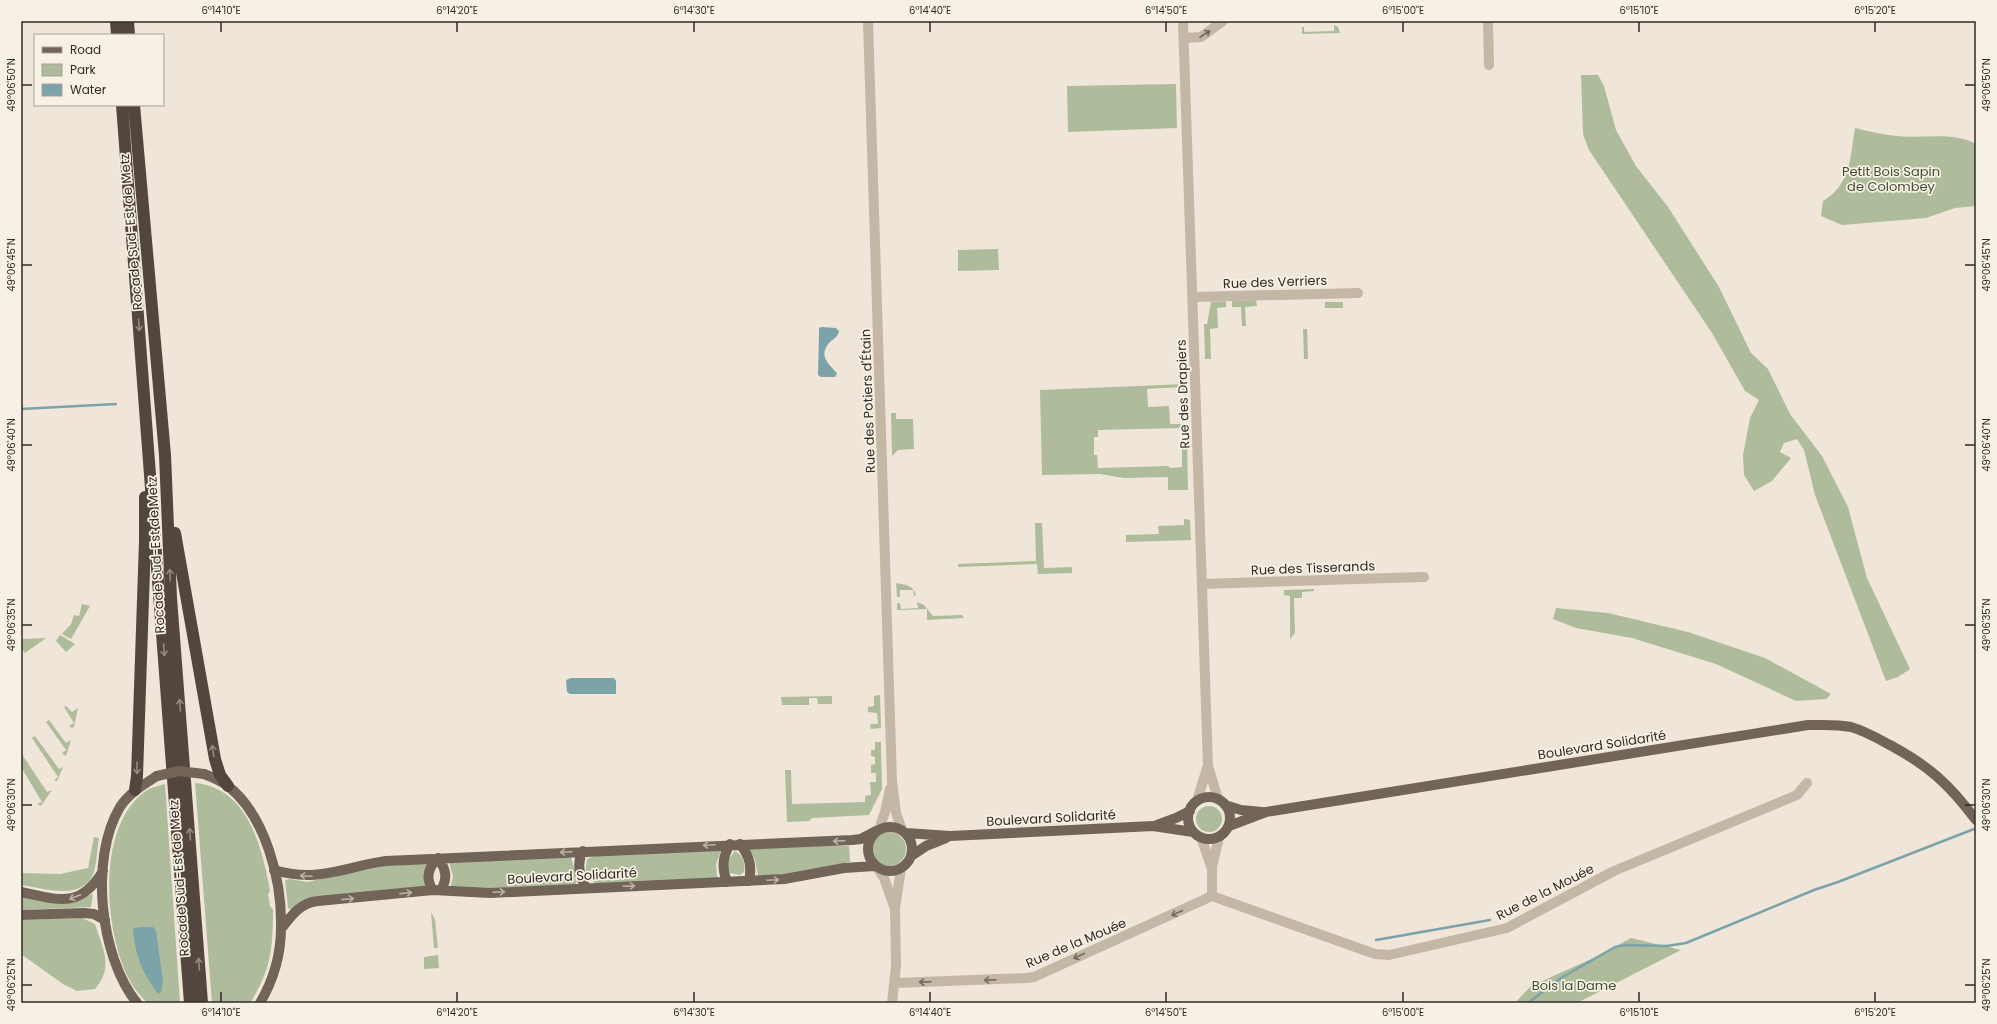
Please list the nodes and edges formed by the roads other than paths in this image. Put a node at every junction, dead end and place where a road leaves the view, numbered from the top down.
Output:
1 (116, 21) edge
2 (128, 21) edge
3 (868, 21) edge
4 (1183, 21) edge
5 (1223, 21) edge
6 (1488, 21) edge
7 (117, 34) edge
8 (129, 34) edge
9 (1184, 38) junction
10 (1489, 65) dead end
11 (122, 106) edge
12 (134, 106) edge
13 (1358, 293) dead end
14 (1193, 297) junction
15 (146, 412) junction
16 (164, 456) junction
17 (1424, 577) dead end
18 (1202, 584) junction
19 (1208, 766) junction
20 (892, 781) junction
21 (1808, 783) dead end
22 (228, 786) junction
23 (135, 790) junction
24 (1197, 801) junction
25 (1222, 802) junction
26 (1190, 810) junction
27 (1266, 812) junction
28 (1976, 820) edge
29 (1153, 826) junction
30 (1228, 826) junction
31 (878, 830) junction
32 (904, 832) junction
33 (1197, 834) junction
34 (950, 836) junction
35 (1219, 837) junction
36 (735, 844) junction
37 (583, 851) junction
38 (911, 856) junction
39 (438, 858) junction
40 (877, 867) junction
41 (901, 869) junction
42 (1212, 869) junction
43 (274, 870) junction
44 (103, 871) junction
45 (749, 881) junction
46 (727, 882) junction
47 (586, 888) junction
48 (437, 890) junction
49 (21, 892) edge
50 (1212, 896) junction
51 (895, 908) junction
52 (21, 915) edge
53 (105, 920) junction
54 (281, 929) junction
55 (895, 983) junction
56 (137, 1003) edge
57 (190, 1003) edge
58 (202, 1003) edge
59 (260, 1003) edge
60 (892, 1003) edge

1 - 7 highway
2 - 8 highway
3 - 20 street, Rue des Potiers d'Étain
4 - 9 street, Rue des Drapiers
9 -> 5 street
6 - 10 street
9 - 14 street, Rue des Drapiers
11 -> 15 highway, Rocade Sud-Est de Metz
12 - 16 highway, Rocade Sud-Est de Metz
13 - 14 street, Rue des Verriers
14 - 18 street, Rue des Drapiers
15 -> 23 highway
15 -> 57 highway, Rocade Sud-Est de Metz
22 -> 16 highway
58 -> 16 highway, Rocade Sud-Est de Metz
17 - 18 street, Rue des Tisserands
18 - 19 street, Rue des Drapiers
19 - 24 street, Rue des Drapiers
19 - 25 street, Rue des Drapiers
20 - 31 street, Rue des Potiers d'Étain
20 - 32 street, Rue des Potiers d'Étain
21 - 50 street, Rue de la Mouée
22 - 23 main road, bridge
22 - 43 main road
23 - 44 main road
24 - 25 main road
24 - 26 main road
25 - 27 main road, Boulevard Solidarité
25 - 30 main road
26 - 29 main road, Boulevard Solidarité
26 - 33 main road
27 - 28 main road, Boulevard Solidarité
27 - 30 main road, Boulevard Solidarité
29 - 33 main road, Boulevard Solidarité
29 - 34 main road, Boulevard Solidarité
30 - 35 main road
31 - 32 main road
31 -> 36 main road, Boulevard Solidarité
31 - 40 main road
32 - 34 main road, Boulevard Solidarité
32 - 38 main road
33 - 35 main road
33 - 42 street
34 - 38 main road, Boulevard Solidarité
35 - 42 street
36 -> 37 main road, Boulevard Solidarité
36 - 45 main road
36 - 46 main road
37 -> 39 main road, Boulevard Solidarité
37 - 47 main road
38 - 41 main road
39 -> 43 main road, Boulevard Solidarité
39 - 48 main road
39 - 48 main road
40 - 41 main road
45 -> 40 main road, Boulevard Solidarité
40 - 51 street
41 - 51 street
42 - 50 street
43 - 54 main road
44 -> 49 main road
44 - 53 main road
45 - 46 main road, Boulevard Solidarité
47 -> 46 main road, Boulevard Solidarité
48 -> 47 main road, Boulevard Solidarité
54 -> 48 main road, Boulevard Solidarité
50 -> 55 street, Rue de la Mouée
51 - 55 street
52 - 53 main road
53 - 56 main road
54 - 59 main road
55 - 60 street

